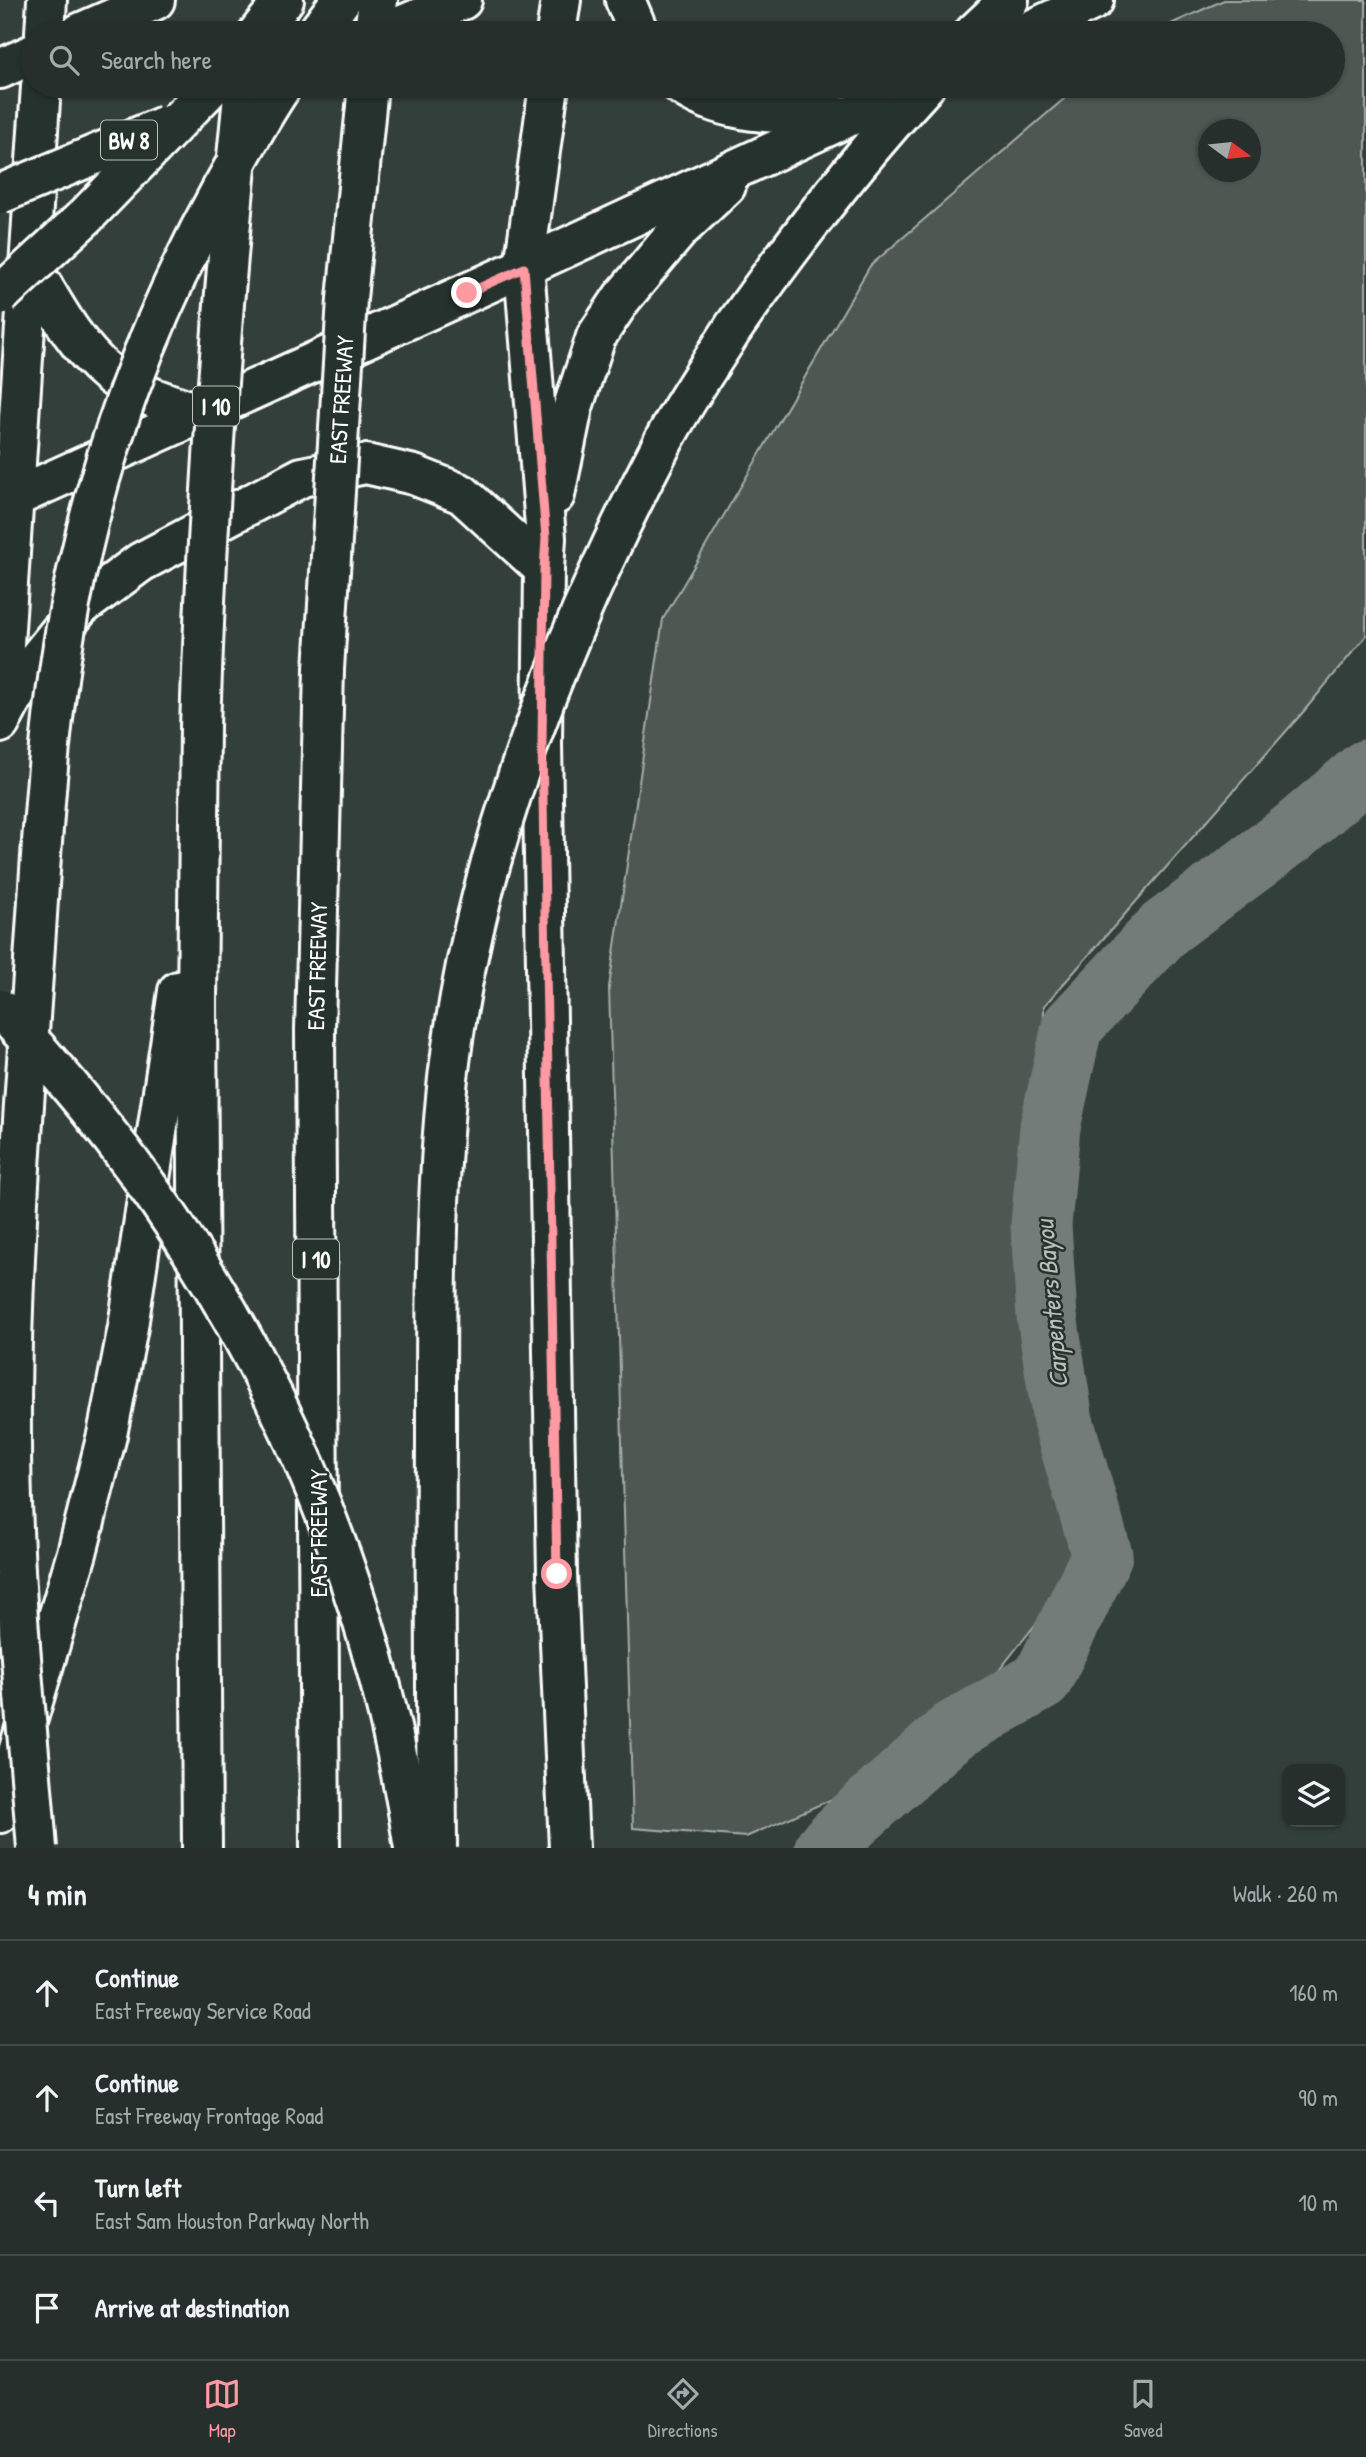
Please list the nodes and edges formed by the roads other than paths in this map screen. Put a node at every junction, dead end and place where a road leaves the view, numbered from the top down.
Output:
1 (47, 0) edge
2 (155, 0) edge
3 (253, 0) edge
4 (284, 0) edge
5 (341, 0) edge
6 (378, 0) edge
7 (462, 0) edge
8 (561, 0) edge
9 (625, 0) edge
10 (1009, 0) edge
11 (1094, 0) edge
12 (46, 21) edge
13 (107, 21) edge
14 (251, 21) edge
15 (267, 21) edge
16 (326, 21) edge
17 (375, 21) edge
18 (412, 21) edge
19 (558, 21) edge
20 (634, 21) edge
21 (987, 21) edge
22 (1050, 21) edge
23 (21, 59) edge
24 (0, 69) edge
25 (40, 98) edge
26 (200, 98) edge
27 (230, 98) edge
28 (243, 98) edge
29 (273, 98) edge
30 (367, 98) edge
31 (547, 98) edge
32 (705, 98) edge
33 (890, 98) edge
34 (914, 98) edge
35 (852, 116) junction
36 (749, 163) junction
37 (0, 194) edge
38 (29, 263) junction
39 (524, 268) junction
40 (0, 295) edge
41 (201, 414) junction
42 (7, 501) edge
43 (545, 553) junction
44 (0, 704) edge
45 (0, 723) edge
46 (198, 857) junction
47 (0, 1009) edge
48 (0, 1813) edge
49 (568, 1836) edge
50 (37, 1848) edge
51 (202, 1848) edge
52 (320, 1848) edge
53 (414, 1848) edge
54 (437, 1848) edge

1 - 12 main road
2 - 13 main road
3 - 14 main road
4 - 15 main road
5 - 16 main road
6 - 17 main road
7 - 18 main road
8 - 19 main road
9 - 20 main road
10 - 21 main road
11 - 22 main road
23 - 24 main road
25 - 38 main road
26 - 40 main road, bridge
27 - 37 main road, BW 8, bridge
28 - 46 main road, I 10, bridge
29 - 50 main road, bridge
30 - 52 main road, EAST FREEWAY / I 10, bridge
31 - 39 main road
32 - 35 main road
33 - 35 main road
34 - 54 main road, bridge
35 - 36 main road
36 - 39 main road
36 - 43 main road
38 - 41 main road
38 - 42 main road
39 - 41 main road
39 - 43 main road
41 - 42 main road
42 - 44 main road
43 - 45 main road
43 - 49 main road
46 - 48 main road
46 - 51 main road, I 10
47 - 53 main road, bridge

